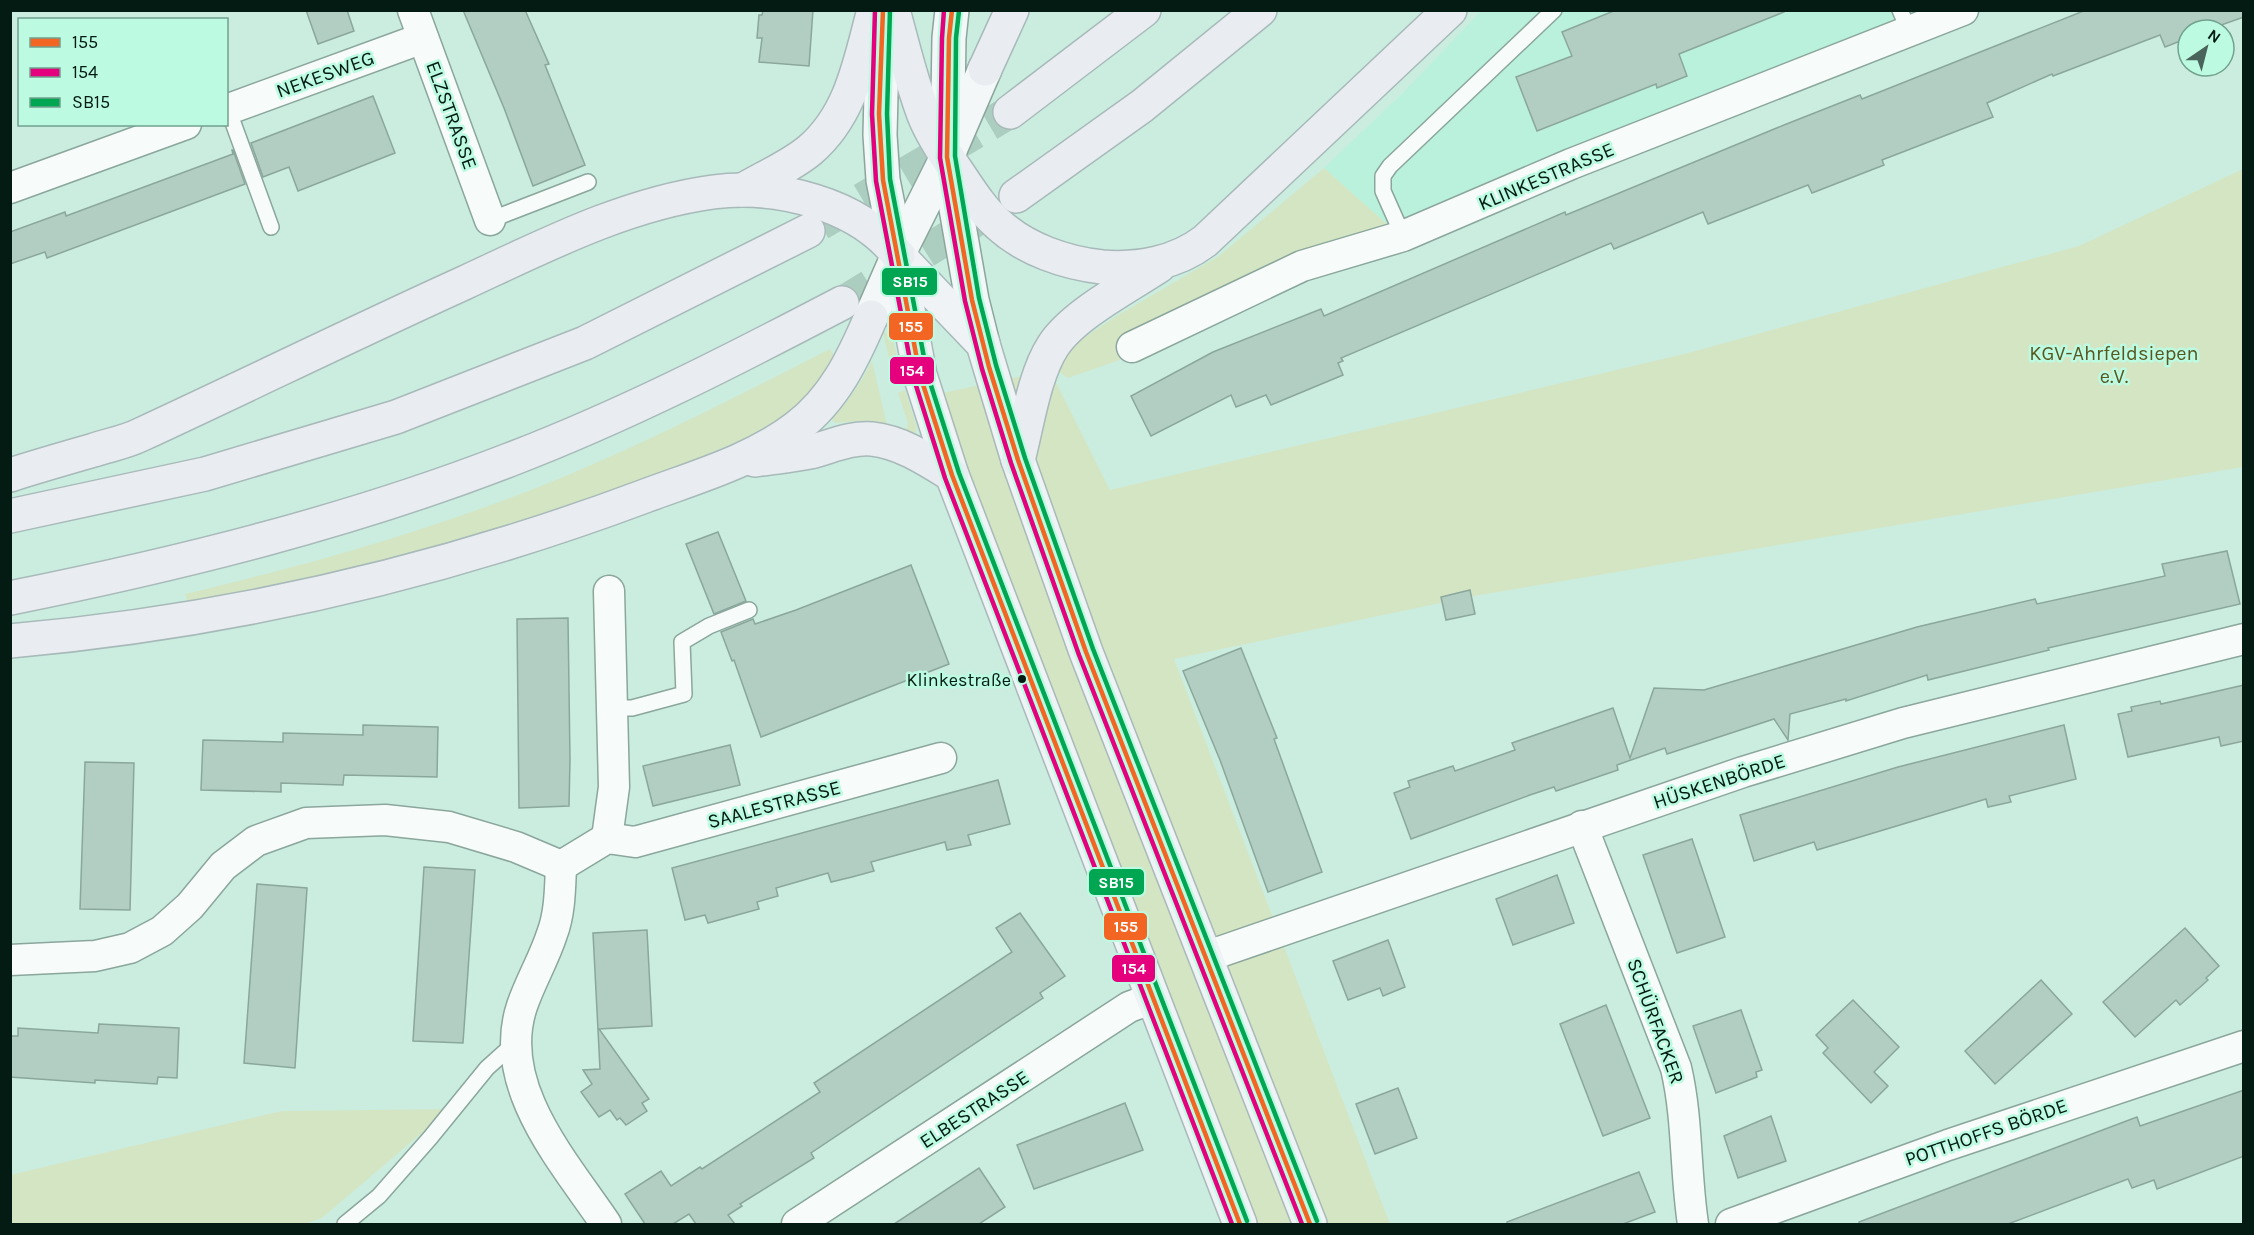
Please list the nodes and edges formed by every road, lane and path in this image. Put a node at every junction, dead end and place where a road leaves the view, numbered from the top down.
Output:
1 (413, 10) edge
2 (874, 10) edge
3 (883, 10) edge
4 (893, 10) edge
5 (1012, 10) edge
6 (1144, 10) edge
7 (1260, 10) edge
8 (1450, 10) edge
9 (1554, 10) edge
10 (1963, 10) edge
11 (1905, 21) edge
12 (951, 24) edge
13 (423, 38) junction
14 (986, 69) joint
15 (228, 109) edge
16 (228, 112) edge
17 (1010, 112) tunnel mouth
18 (180, 126) edge
19 (947, 157) junction
20 (588, 182) dead end
21 (10, 188) edge
22 (743, 190) junction
23 (1016, 196) dead end
24 (490, 220) joint
25 (271, 227) dead end
26 (808, 231) tunnel mouth
27 (1403, 236) junction
28 (898, 255) junction
29 (1166, 261) junction
30 (842, 303) tunnel mouth
31 (872, 317) joint
32 (983, 344) junction
33 (1132, 346) dead end
34 (1018, 460) junction
35 (727, 465) junction
36 (10, 475) edge
37 (952, 475) junction
38 (10, 516) edge
39 (609, 591) dead end
40 (10, 598) edge
41 (749, 610) dead end
42 (2244, 639) edge
43 (10, 641) edge
44 (612, 708) junction
45 (941, 758) dead end
46 (1582, 826) junction
47 (607, 838) junction
48 (561, 866) junction
49 (1205, 957) junction
50 (10, 960) edge
51 (1153, 998) junction
52 (516, 1042) junction
53 (2244, 1046) edge
54 (345, 1224) edge
55 (606, 1224) edge
56 (797, 1224) edge
57 (1240, 1224) edge
58 (1310, 1224) edge
59 (1693, 1224) edge
60 (1731, 1224) edge

1 - 13 street, ELZSTRASSE
2 - 22 highway
3 - 28 main road
4 - 19 highway
5 - 14 highway
6 - 17 highway
7 - 23 highway
8 - 29 highway
9 - 27 lane
10 - 11 street, KLINKESTRASSE
11 - 27 street, KLINKESTRASSE
12 - 19 main road
13 - 15 street, NEKESWEG
13 - 24 street, ELZSTRASSE
14 - 19 main road
16 - 25 lane
18 - 21 street
19 - 28 main road
19 - 29 highway
19 - 32 main road
20 - 24 lane
22 - 28 highway
22 - 36 highway
26 - 38 highway
27 - 33 street, KLINKESTRASSE
28 - 31 main road
28 - 32 main road
28 - 37 main road
29 - 34 highway
30 - 40 highway
31 - 35 highway
32 - 34 main road
34 - 49 main road
35 - 37 highway
35 - 43 highway
37 - 51 main road
39 - 44 street
41 - 44 lane
42 - 46 street, HÜSKENBÖRDE
44 - 47 street
45 - 47 street, SAALESTRASSE
46 - 49 street, HÜSKENBÖRDE
46 - 59 street, SCHÜRFACKER
47 - 48 street
48 - 50 street
48 - 52 street
49 - 58 main road
51 - 56 street, ELBESTRASSE
51 - 57 main road
52 - 54 lane
52 - 55 street
53 - 60 street, POTTHOFFS BÖRDE

